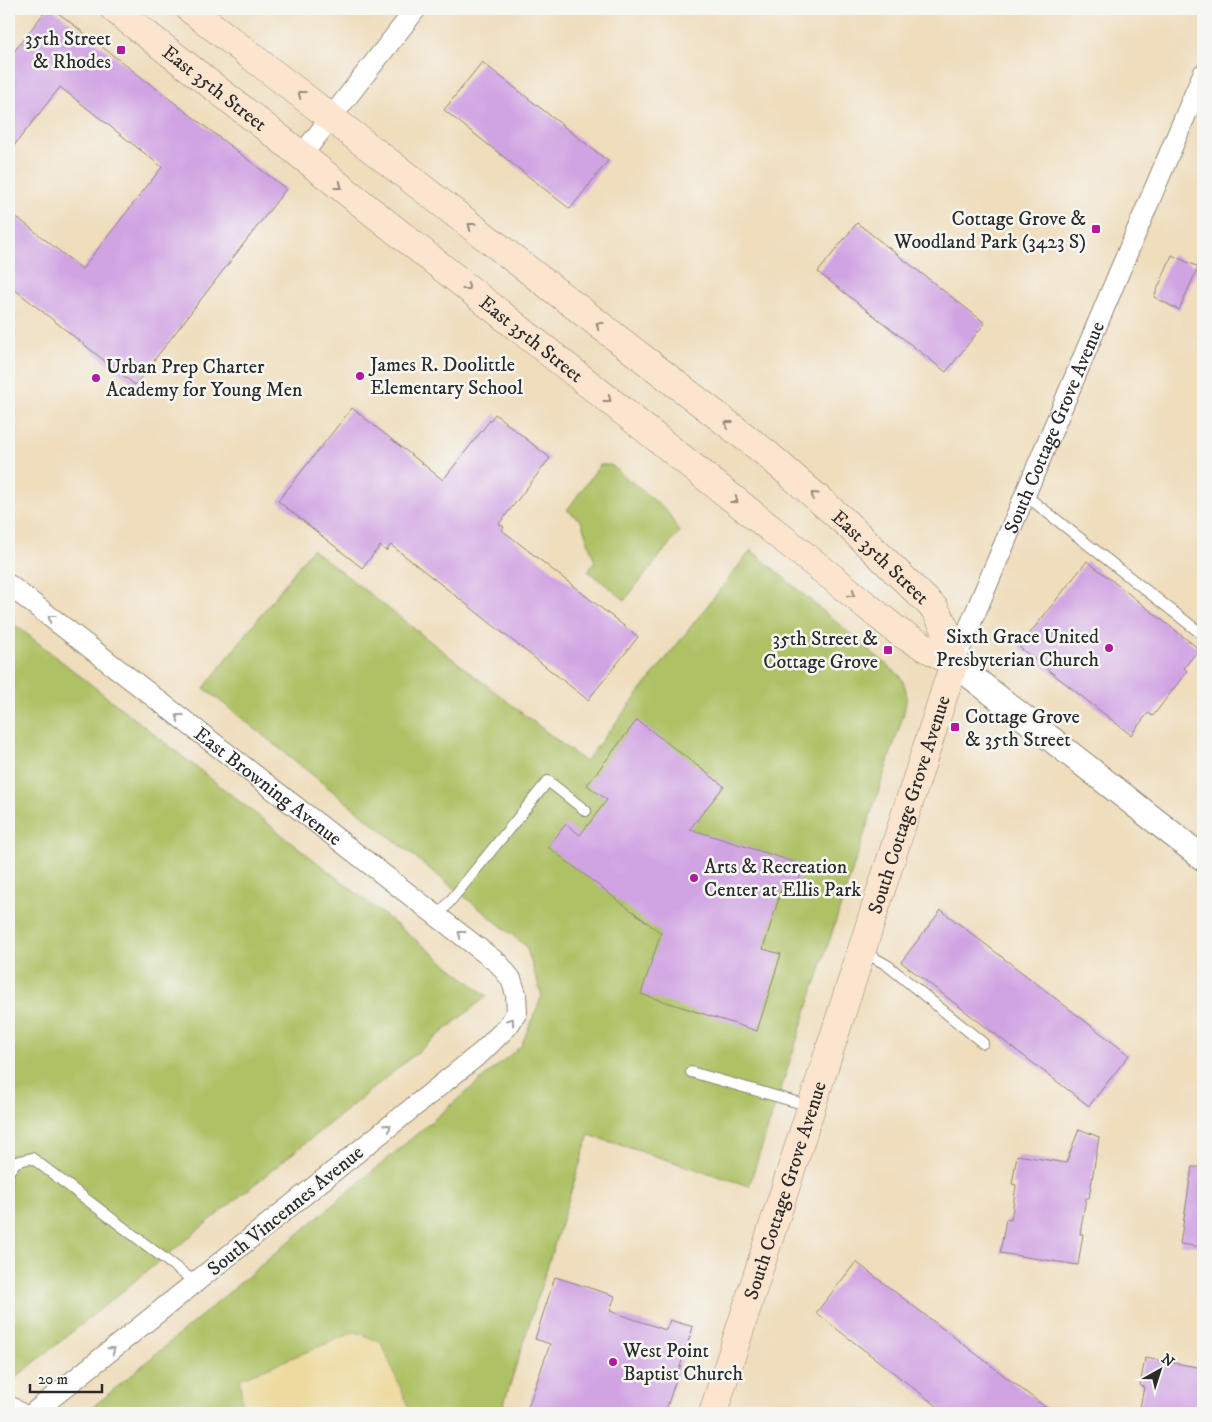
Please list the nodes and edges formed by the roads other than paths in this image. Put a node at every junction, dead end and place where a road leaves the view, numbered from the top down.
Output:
1 (114, 9) edge
2 (190, 9) edge
3 (416, 9) edge
4 (1203, 74) edge
5 (331, 118) junction
6 (301, 156) junction
7 (1025, 495) junction
8 (9, 585) edge
9 (1203, 635) edge
10 (954, 663) junction
11 (586, 811) dead end
12 (1203, 858) edge
13 (438, 916) junction
14 (862, 951) junction
15 (516, 994) joint
16 (983, 1043) dead end
17 (691, 1072) dead end
18 (811, 1106) junction
19 (9, 1171) edge
20 (195, 1282) junction
21 (9, 1400) edge
22 (29, 1413) edge
23 (33, 1413) edge
24 (713, 1413) edge

1 - 6 main road, East 35th Street
5 -> 2 main road, East 35th Street
3 - 5 street
4 - 7 street, South Cottage Grove Avenue
5 - 6 street
10 -> 5 main road, East 35th Street
6 -> 10 main road, East 35th Street
7 - 9 lane
7 - 10 street, South Cottage Grove Avenue
13 -> 8 street, East Browning Avenue
10 - 12 street, East 35th Street
10 - 14 main road, South Cottage Grove Avenue
11 - 13 lane
15 -> 13 street, East Browning Avenue
14 - 16 lane
14 - 18 main road, South Cottage Grove Avenue
20 -> 15 street, South Vincennes Avenue
17 - 18 lane
18 - 24 main road, South Cottage Grove Avenue
19 - 20 lane
23 -> 20 street, South Vincennes Avenue
21 - 22 lane

